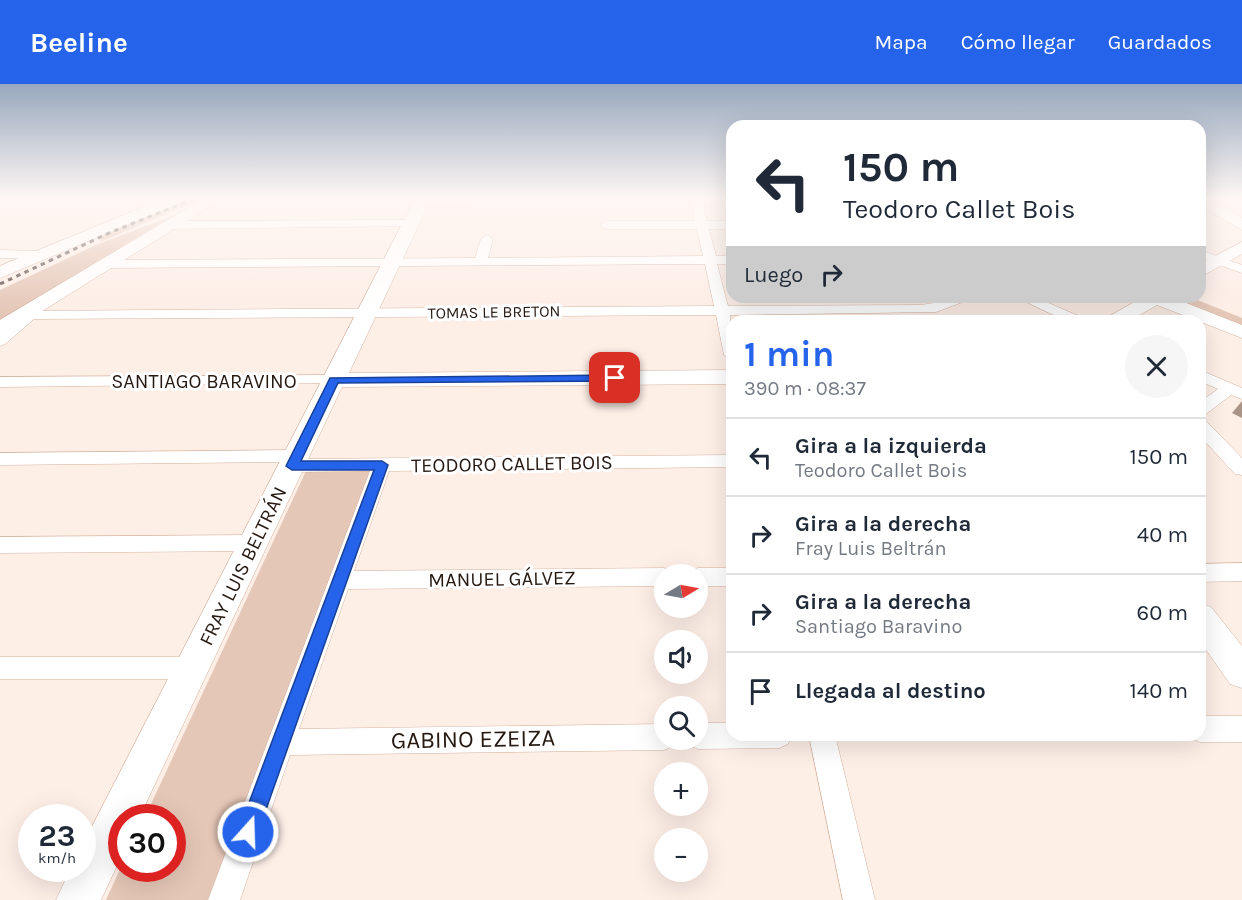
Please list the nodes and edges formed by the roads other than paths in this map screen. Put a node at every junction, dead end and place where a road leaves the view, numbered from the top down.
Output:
1 (83, 237) edge
2 (149, 237) edge
3 (405, 237) edge
4 (705, 237) edge
5 (488, 239) dead end
6 (1242, 247) edge
7 (0, 254) edge
8 (39, 255) junction
9 (1206, 256) edge
10 (710, 260) junction
11 (726, 260) edge
12 (1219, 261) junction
13 (480, 262) junction
14 (392, 263) junction
15 (106, 264) junction
16 (1206, 269) edge
17 (1242, 269) edge
18 (0, 273) edge
19 (1206, 299) edge
20 (949, 303) edge
21 (1037, 303) edge
22 (1146, 303) edge
23 (1171, 303) edge
24 (722, 310) junction
25 (367, 313) junction
26 (1242, 314) edge
27 (26, 315) junction
28 (1064, 315) edge
29 (1125, 315) edge
30 (1200, 315) edge
31 (1206, 317) edge
32 (726, 328) edge
33 (0, 329) edge
34 (1242, 332) edge
35 (0, 341) edge
36 (726, 377) edge
37 (1206, 378) edge
38 (334, 380) junction
39 (0, 382) edge
40 (1236, 391) edge
41 (1206, 407) edge
42 (1206, 431) edge
43 (0, 459) edge
44 (295, 461) junction
45 (726, 461) edge
46 (382, 465) junction
47 (1242, 469) edge
48 (254, 543) junction
49 (0, 545) edge
50 (1206, 573) edge
51 (1242, 573) edge
52 (708, 577) edge
53 (726, 577) edge
54 (654, 578) edge
55 (340, 580) junction
56 (1206, 624) edge
57 (0, 668) edge
58 (193, 668) junction
59 (1242, 673) edge
60 (1206, 729) edge
61 (1242, 729) edge
62 (708, 736) edge
63 (726, 736) edge
64 (654, 737) edge
65 (823, 741) edge
66 (281, 742) junction
67 (78, 900) edge
68 (224, 900) edge
69 (859, 900) edge

1 - 8 main road
2 - 15 main road
3 - 14 main road, FRAY LUIS BELTRÁN
4 - 10 street
5 - 13 street
6 - 12 main road
7 - 8 street
8 - 18 main road
9 - 12 street
10 - 11 street
10 - 13 street
10 - 24 street
12 - 16 main road
12 - 17 street
13 - 14 street
14 - 15 street
14 - 25 main road, FRAY LUIS BELTRÁN
15 - 27 main road
19 - 26 main road
20 - 24 street, TOMAS LE BRETON
21 - 28 street
22 - 29 main road
23 - 30 main road
24 - 25 street, TOMAS LE BRETON
24 - 32 street
25 - 27 street, TOMAS LE BRETON
25 - 38 main road, FRAY LUIS BELTRÁN
27 - 33 main road
27 - 35 street
31 - 34 main road
36 - 38 main road, SANTIAGO BARAVINO
37 - 40 street
38 - 39 street, SANTIAGO BARAVINO
38 - 44 main road, FRAY LUIS BELTRÁN
40 - 41 street
42 - 47 street
43 - 44 street, TEODORO CALLET BOIS
44 - 46 street, TEODORO CALLET BOIS
44 - 48 main road, FRAY LUIS BELTRÁN
45 - 46 street, TEODORO CALLET BOIS
46 - 55 street
48 - 49 street
48 - 58 main road, FRAY LUIS BELTRÁN
50 - 51 street
52 - 53 street
54 - 55 street, MANUEL GÁLVEZ
55 - 66 street
56 - 59 main road
57 - 58 street
58 - 67 main road, FRAY LUIS BELTRÁN
60 - 61 street
62 - 63 street
64 - 66 street, GABINO EZEIZA
65 - 69 street
66 - 68 street

